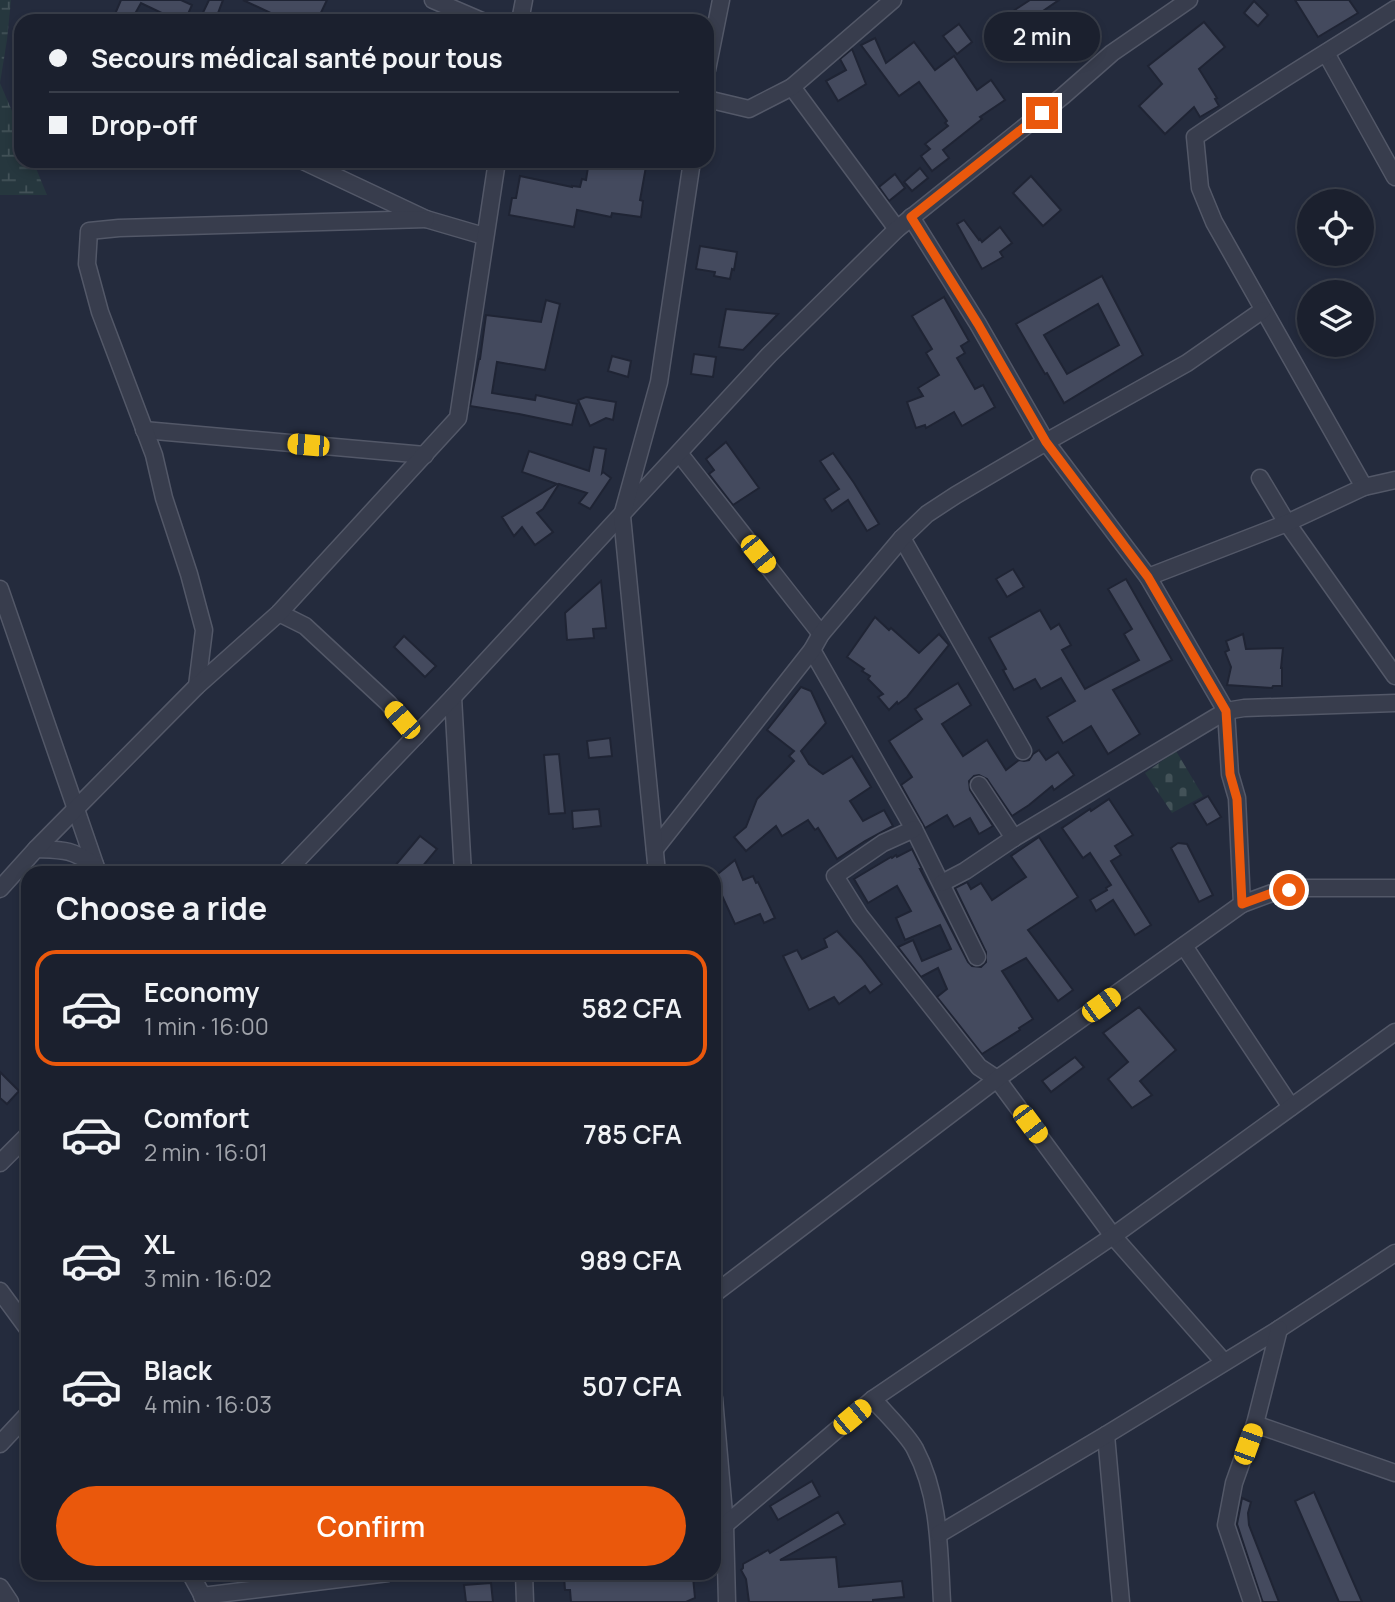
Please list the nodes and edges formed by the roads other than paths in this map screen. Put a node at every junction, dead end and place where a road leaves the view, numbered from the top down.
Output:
1 (433, 0) edge
2 (721, 0) edge
3 (893, 0) edge
4 (1189, 0) edge
5 (1395, 9) edge
6 (466, 14) edge
7 (714, 35) edge
8 (1326, 54) junction
9 (792, 87) junction
10 (714, 101) edge
11 (318, 168) edge
12 (496, 168) edge
13 (691, 168) edge
14 (1395, 177) edge
15 (911, 217) junction
16 (426, 219) junction
17 (897, 229) junction
18 (484, 236) junction
19 (1263, 310) junction
20 (144, 430) junction
21 (1046, 442) junction
22 (678, 453) junction
23 (425, 455) junction
24 (1261, 478) dead end
25 (1395, 480) edge
26 (1364, 487) junction
27 (622, 516) junction
28 (1287, 523) junction
29 (902, 538) junction
30 (1148, 577) junction
31 (0, 589) edge
32 (279, 613) junction
33 (821, 634) junction
34 (812, 650) junction
35 (1395, 676) edge
36 (197, 686) junction
37 (453, 697) junction
38 (1395, 703) edge
39 (1226, 711) junction
40 (416, 736) junction
41 (1023, 751) dead end
42 (979, 785) dead end
43 (76, 810) junction
44 (914, 829) junction
45 (1014, 838) junction
46 (36, 849) junction
47 (655, 849) junction
48 (93, 866) edge
49 (96, 866) edge
50 (292, 866) edge
51 (463, 866) edge
52 (656, 866) edge
53 (942, 883) junction
54 (1395, 888) edge
55 (0, 889) edge
56 (1242, 904) junction
57 (1184, 946) junction
58 (977, 957) dead end
59 (1395, 1032) edge
60 (997, 1079) junction
61 (1291, 1107) junction
62 (21, 1142) edge
63 (0, 1163) edge
64 (1113, 1236) junction
65 (1395, 1253) edge
66 (721, 1289) edge
67 (0, 1291) edge
68 (21, 1320) edge
69 (1279, 1329) junction
70 (1224, 1362) junction
71 (873, 1399) junction
72 (21, 1422) edge
73 (1255, 1424) junction
74 (1106, 1435) junction
75 (0, 1444) edge
76 (1395, 1474) edge
77 (721, 1479) edge
78 (725, 1525) junction
79 (939, 1534) junction
80 (194, 1580) edge
81 (321, 1580) edge
82 (524, 1580) edge
83 (0, 1587) edge
84 (204, 1599) edge
85 (10, 1602) edge
86 (525, 1602) edge
87 (727, 1602) edge
88 (942, 1602) edge
89 (1121, 1602) edge
90 (1252, 1602) edge

1 - 6 street
2 - 7 street
3 - 9 street
4 - 15 street
5 - 8 street
8 - 14 street
8 - 19 street
9 - 10 street
9 - 17 street
11 - 16 street
12 - 18 street
13 - 27 street
15 - 17 street
15 - 21 street
16 - 18 street
16 - 20 street
17 - 22 street
18 - 23 street
19 - 21 street
19 - 26 street
20 - 23 street
20 - 36 street
21 - 29 street
21 - 30 street
22 - 27 street
22 - 33 street
23 - 32 street
24 - 28 street
25 - 26 street
26 - 28 street
27 - 37 street
27 - 47 street
28 - 30 street
28 - 35 street
29 - 33 street
29 - 41 street
30 - 39 street
31 - 43 street
32 - 36 street
32 - 40 street
33 - 34 street
34 - 44 street
34 - 47 street
36 - 43 street
37 - 40 street
37 - 51 street
38 - 39 street
39 - 45 street
39 - 56 street
40 - 50 street
42 - 45 street
43 - 46 street
43 - 49 street
44 - 53 street
44 - 60 street
45 - 53 street
46 - 48 street
46 - 55 street
47 - 52 street
53 - 58 street
54 - 56 street
56 - 57 street
57 - 60 street
57 - 61 street
59 - 61 street
60 - 64 street
60 - 66 street
61 - 64 street
62 - 63 street
64 - 70 street
64 - 71 street
65 - 69 street
67 - 68 street
69 - 70 street
69 - 73 street
70 - 74 street
71 - 78 street
71 - 79 street
72 - 75 street
73 - 76 street
73 - 90 street
74 - 79 street
74 - 89 street
77 - 78 street
78 - 87 street
79 - 88 street
80 - 84 street
81 - 84 street
82 - 86 street
83 - 85 street

